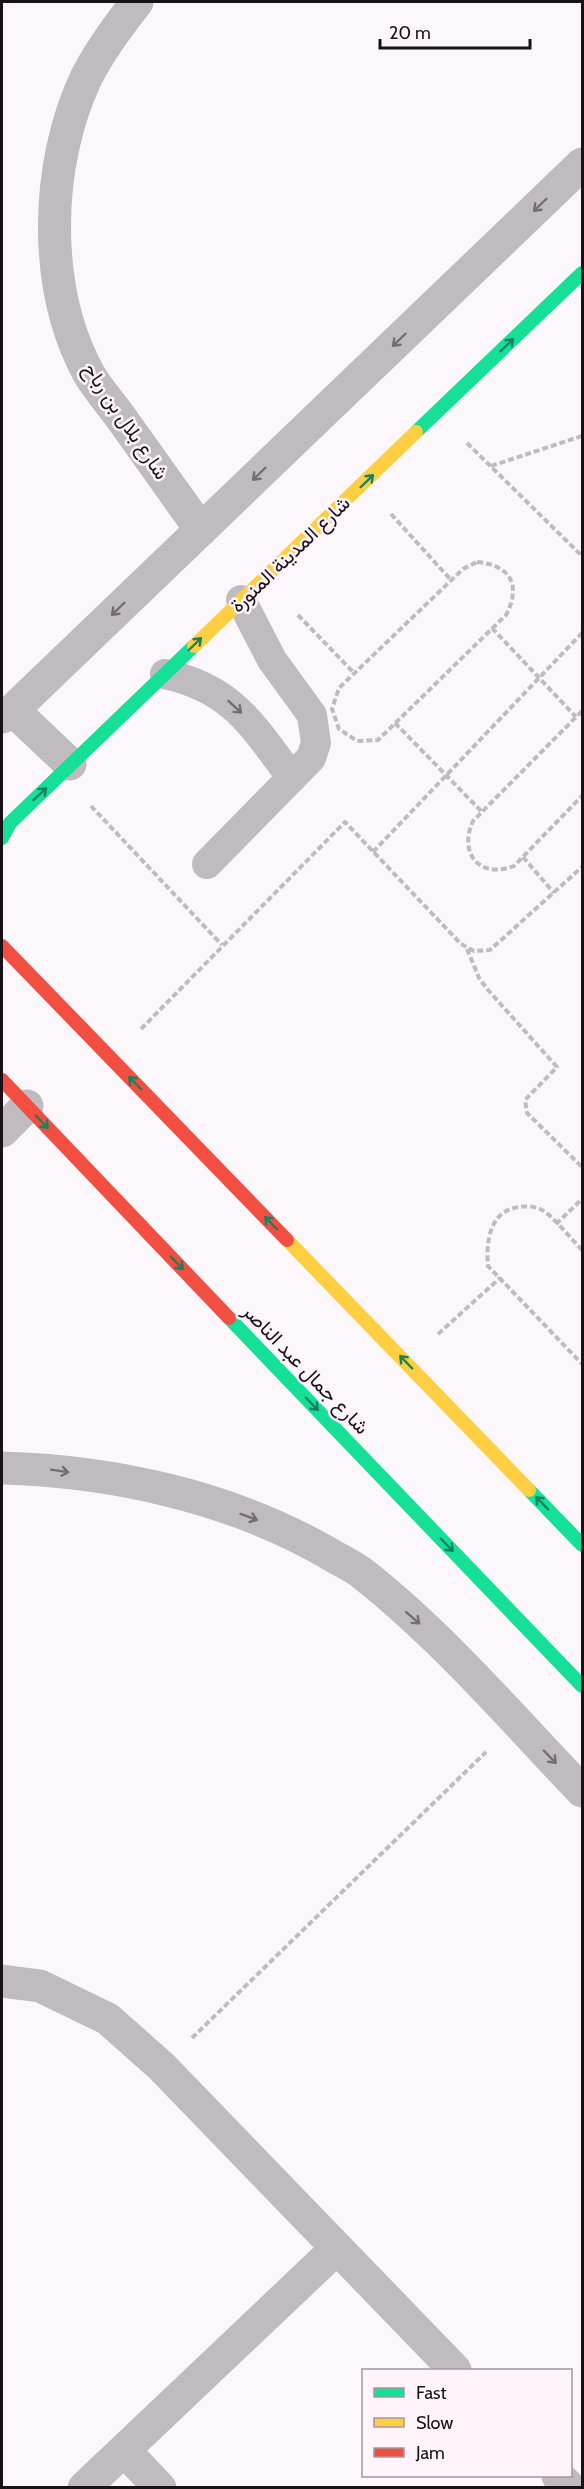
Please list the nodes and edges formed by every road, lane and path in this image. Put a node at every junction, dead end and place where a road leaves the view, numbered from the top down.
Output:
1 (137, 2) edge
2 (582, 164) edge
3 (582, 273) edge
4 (437, 413) junction
5 (582, 436) edge
6 (491, 466) junction
7 (363, 484) junction
8 (201, 530) junction
9 (582, 556) edge
10 (264, 579) junction
11 (451, 580) junction
12 (241, 600) junction
13 (492, 628) junction
14 (582, 633) edge
15 (354, 673) junction
16 (165, 674) junction
17 (539, 678) junction
18 (582, 711) edge
19 (7, 713) edge
20 (576, 717) junction
21 (395, 723) junction
22 (66, 769) junction
23 (446, 775) junction
24 (291, 778) junction
25 (582, 796) edge
26 (483, 812) junction
27 (2, 838) edge
28 (373, 852) junction
29 (523, 856) junction
30 (207, 864) dead end
31 (582, 867) edge
32 (554, 893) junction
33 (222, 945) junction
34 (2, 946) edge
35 (467, 949) junction
36 (112, 1059) junction
37 (2, 1080) edge
38 (27, 1106) junction
39 (2, 1131) edge
40 (582, 1167) edge
41 (582, 1199) edge
42 (556, 1224) junction
43 (582, 1250) edge
44 (500, 1278) junction
45 (407, 1363) junction
46 (582, 1364) edge
47 (2, 1468) edge
48 (582, 1545) edge
49 (582, 1686) edge
50 (516, 1722) junction
51 (582, 1791) edge
52 (2, 1981) edge
53 (162, 2067) junction
54 (336, 2249) junction
55 (454, 2369) edge
56 (124, 2450) junction
57 (84, 2487) edge
58 (160, 2487) edge

1 - 8 street, شارع بلال بن رباح
2 -> 8 street
4 -> 3 main road, شارع المدينة المنورة
4 - 6 path
7 -> 4 main road, شارع المدينة المنورة
5 - 6 path
6 - 9 path
7 - 10 main road, شارع المدينة المنورة
7 - 11 path
8 -> 19 street
10 - 12 main road, شارع المدينة المنورة
10 - 15 path
11 - 13 path
11 - 15 path
16 -> 12 main road, شارع المدينة المنورة
12 - 24 lane
13 - 17 path
13 - 21 path
14 - 17 path
15 - 21 path
16 - 22 main road, شارع المدينة المنورة
16 -> 24 lane
17 - 20 path
17 - 23 path
18 - 20 path
19 - 22 street
20 - 26 path
21 - 23 path
27 -> 22 main road, شارع المدينة المنورة
22 - 33 path
23 - 26 path
23 - 28 path
24 - 30 lane
25 - 29 path
26 - 29 path
28 - 33 path
28 - 35 path
29 - 32 path
31 - 32 path
32 - 35 path
33 - 36 path
34 - 36 main road
35 - 40 path
45 -> 36 main road
37 - 38 main road, شارع جمال عبد الناصر
38 - 39 street
38 -> 49 main road, شارع جمال عبد الناصر
41 - 42 path
42 - 43 path
42 - 44 path
44 - 45 path
44 - 46 path
48 -> 45 main road
47 -> 50 street
50 -> 51 street
50 - 53 path
52 - 53 street
53 - 54 street
54 - 55 street
54 - 56 street
56 - 57 street
56 - 58 street

